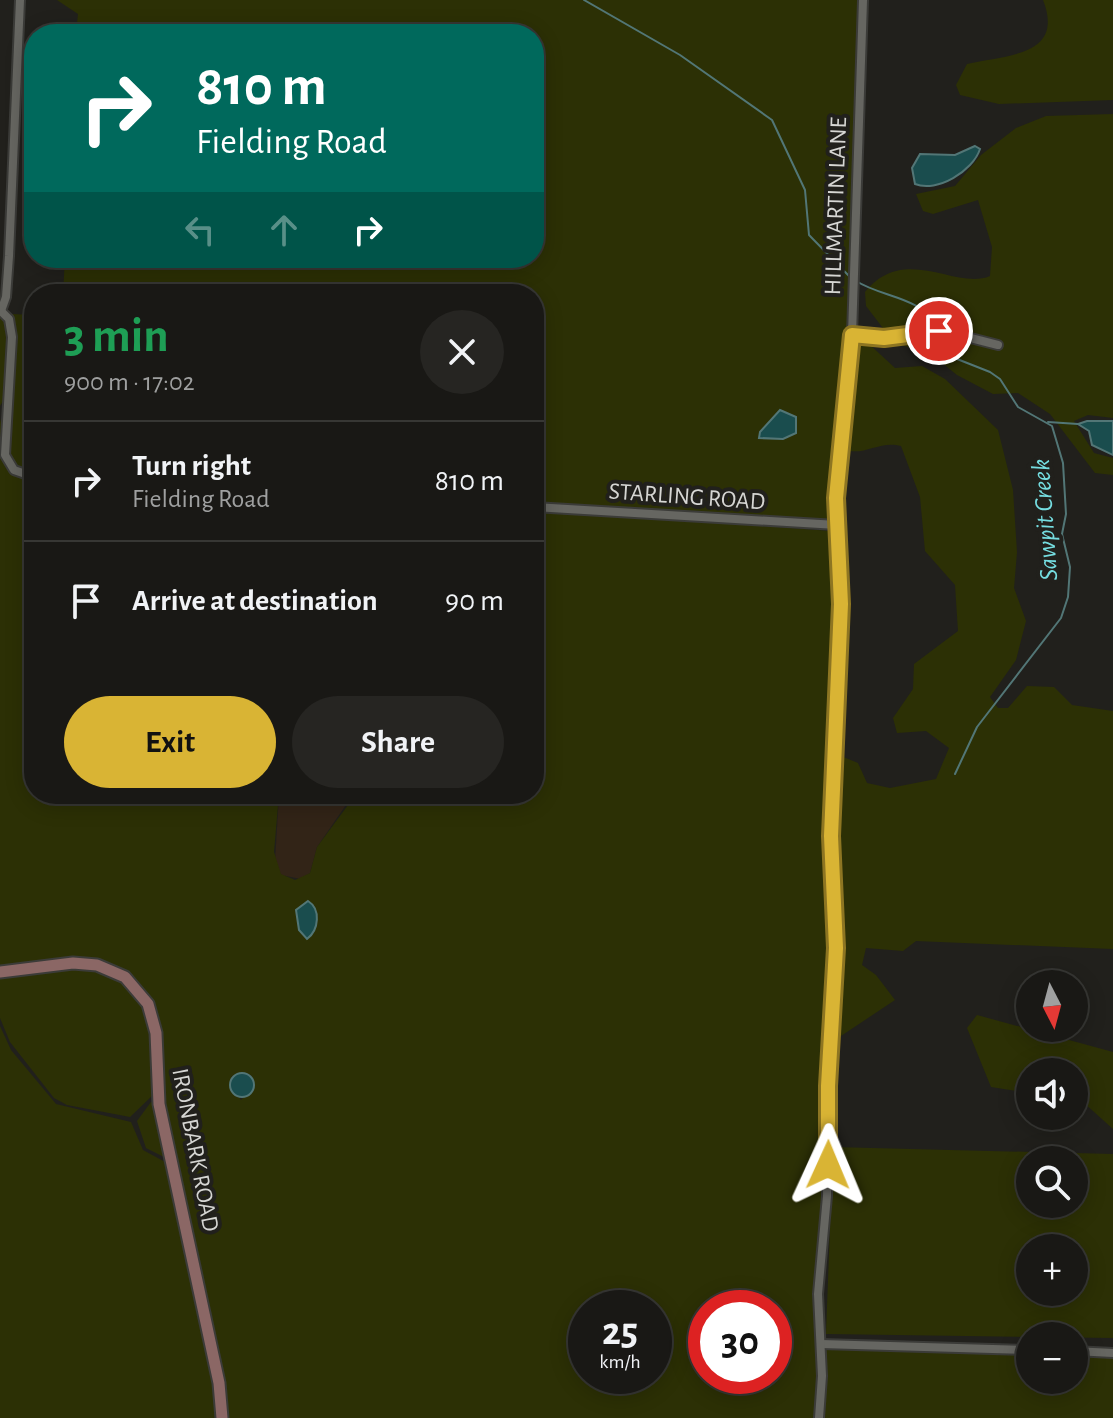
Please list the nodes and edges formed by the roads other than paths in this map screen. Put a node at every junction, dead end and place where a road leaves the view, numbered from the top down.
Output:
1 (20, 0) edge
2 (863, 0) edge
3 (0, 311) edge
4 (852, 335) junction
5 (998, 345) dead end
6 (3, 412) edge
7 (24, 473) edge
8 (544, 508) edge
9 (837, 525) junction
10 (0, 972) edge
11 (821, 1344) junction
12 (1016, 1350) edge
13 (1088, 1352) edge
14 (1113, 1353) edge
15 (222, 1418) edge
16 (819, 1418) edge

1 - 3 street
2 - 4 street, HILLMARTIN LANE
3 - 6 street
4 - 5 street
4 - 9 street, HILLMARTIN LANE
6 - 7 street
8 - 9 street, STARLING ROAD
9 - 11 street, HILLMARTIN LANE
10 - 15 street, IRONBARK ROAD
11 - 12 street
11 - 16 street, HILLMARTIN LANE
13 - 14 street

